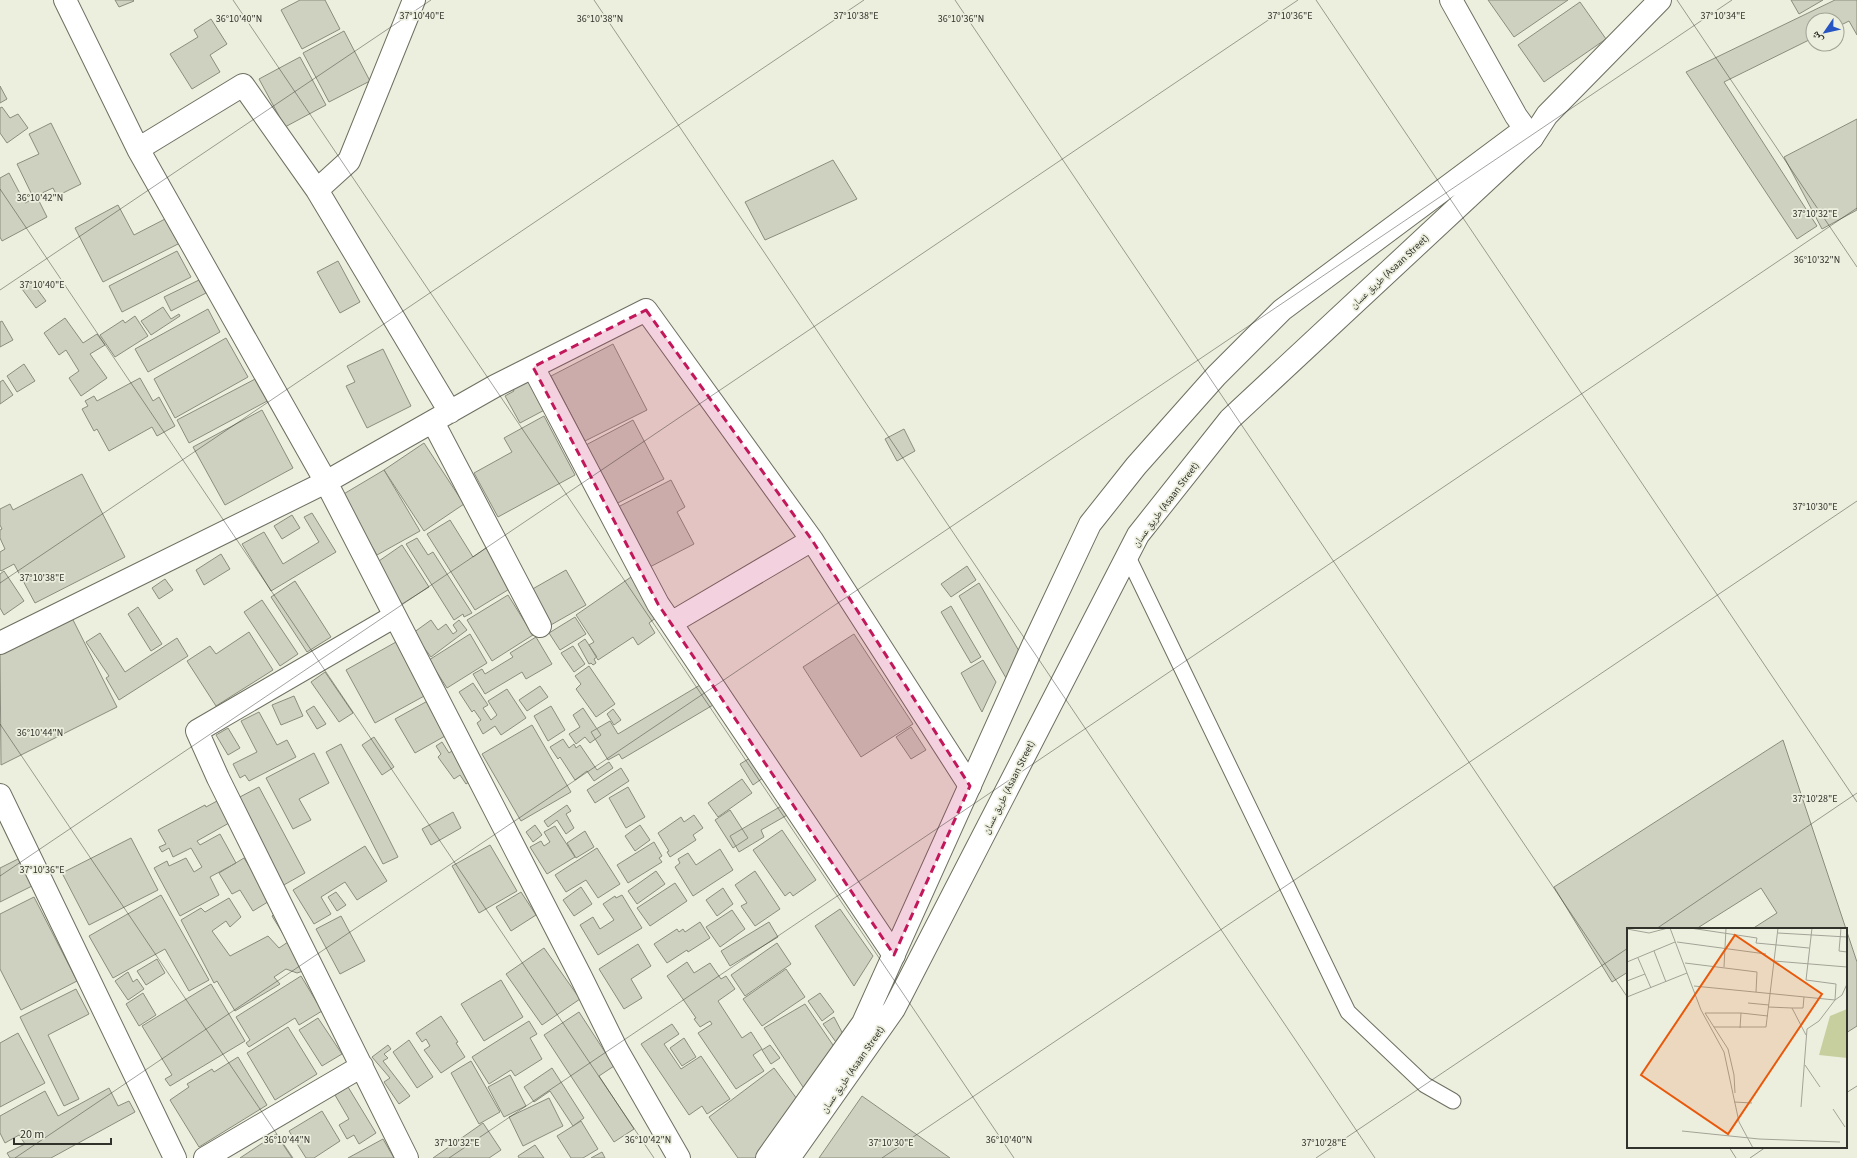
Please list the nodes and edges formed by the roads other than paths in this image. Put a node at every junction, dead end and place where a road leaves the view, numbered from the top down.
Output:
1 (65, 0) edge
2 (414, 0) edge
3 (1451, 0) edge
4 (1660, 0) edge
5 (1528, 134) junction
6 (138, 149) junction
7 (317, 190) junction
8 (533, 367) junction
9 (442, 417) junction
10 (326, 482) junction
11 (812, 540) junction
12 (1127, 555) junction
13 (395, 616) junction
14 (671, 622) junction
15 (540, 626) dead end
16 (0, 642) edge
17 (970, 786) junction
18 (0, 795) edge
19 (894, 955) junction
20 (362, 1066) junction
21 (1452, 1101) dead end
22 (175, 1158) edge
23 (206, 1158) edge
24 (407, 1158) edge
25 (679, 1158) edge
26 (767, 1158) edge
27 (789, 1158) edge

1 - 6 street
2 - 7 street
3 - 5 street
4 - 5 street
5 - 12 street, طريق عسان (Asaan Street)
5 - 17 street
6 - 7 street
6 - 10 street
7 - 9 street
8 - 9 street
8 - 11 street
8 - 14 street
9 - 10 street
9 - 15 street
10 - 13 street
10 - 16 street
11 - 14 street
11 - 17 street
12 - 21 lane
12 - 27 street, طريق عسان (Asaan Street)
13 - 20 street
13 - 25 street
14 - 19 street
17 - 19 street
18 - 22 street
19 - 26 street
20 - 23 street
20 - 24 street

